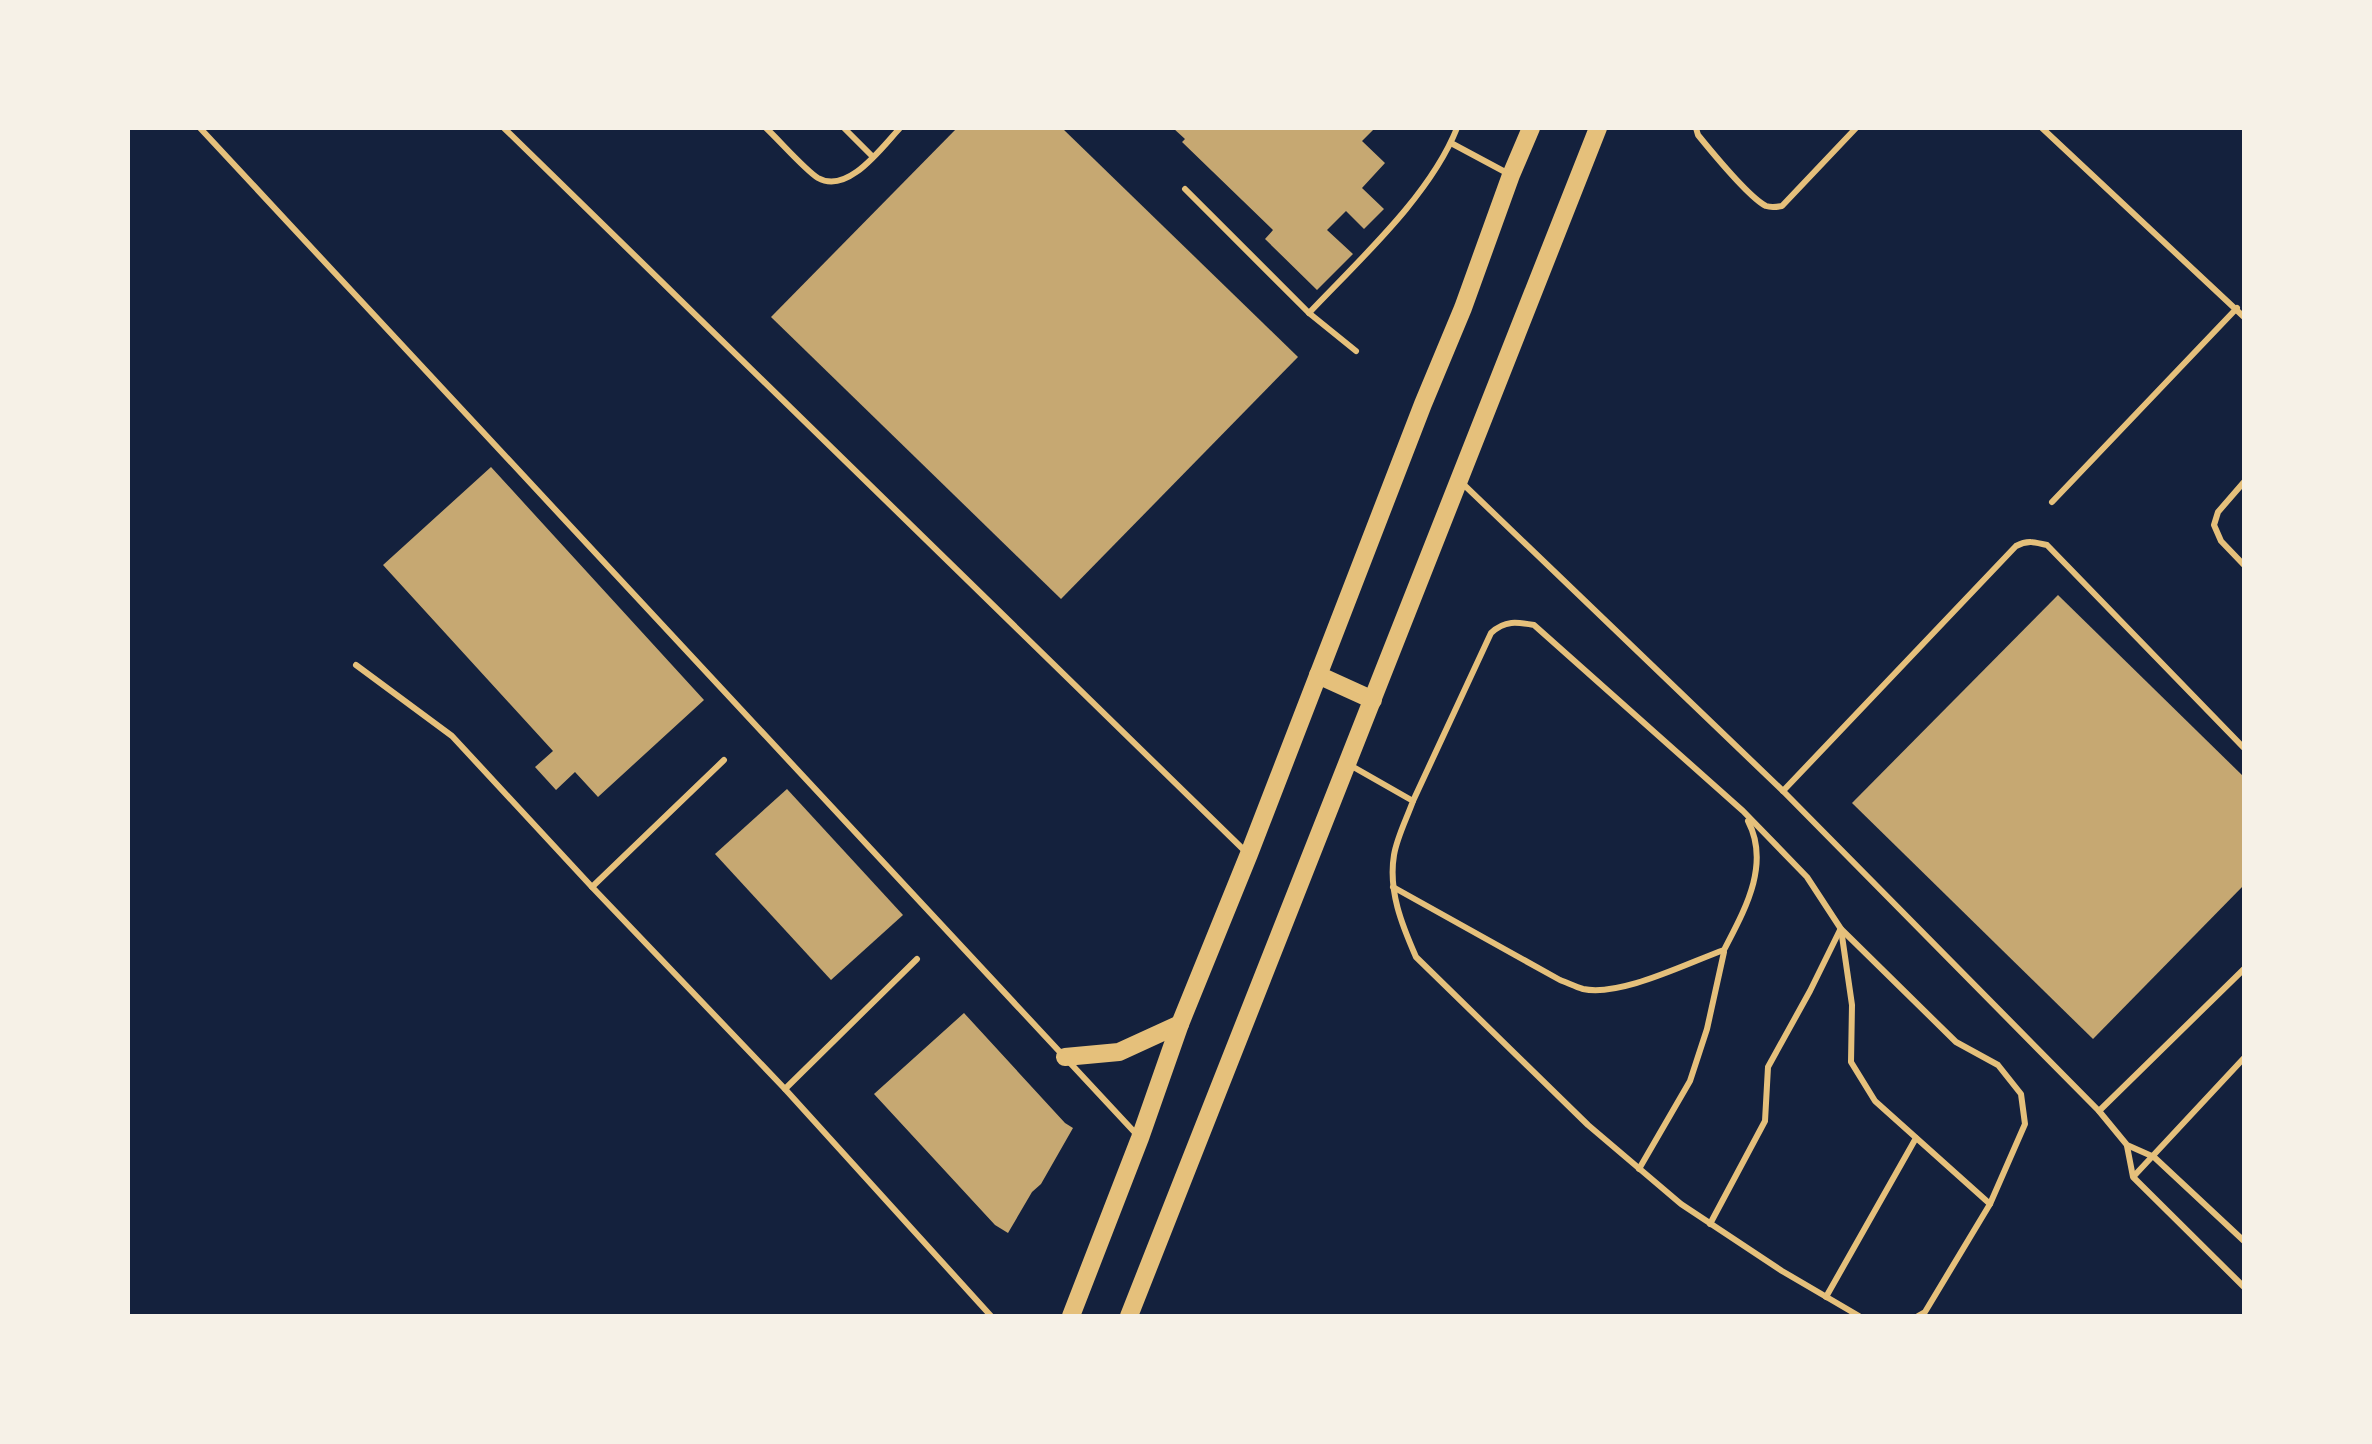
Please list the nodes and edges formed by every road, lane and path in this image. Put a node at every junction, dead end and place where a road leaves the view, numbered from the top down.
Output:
1 (202, 128) edge
2 (504, 128) edge
3 (766, 128) edge
4 (844, 128) edge
5 (900, 128) edge
6 (1456, 128) edge
7 (1531, 128) edge
8 (1598, 128) edge
9 (1696, 128) edge
10 (1856, 128) edge
11 (2042, 128) edge
12 (1450, 143) junction
13 (874, 157) junction
14 (1511, 175) junction
15 (1185, 188) dead end
16 (2237, 308) junction
17 (1309, 314) junction
18 (2244, 316) edge
19 (1356, 351) dead end
20 (1459, 480) junction
21 (2244, 482) edge
22 (2052, 502) dead end
23 (2244, 564) edge
24 (356, 665) dead end
25 (1318, 675) junction
26 (1372, 700) junction
27 (2244, 748) edge
28 (724, 760) dead end
29 (1347, 764) junction
30 (1783, 791) junction
31 (1413, 800) junction
32 (1743, 811) junction
33 (1248, 854) junction
34 (1393, 886) junction
35 (592, 887) junction
36 (1841, 929) junction
37 (1724, 950) junction
38 (917, 959) dead end
39 (2244, 969) edge
40 (1180, 1024) junction
41 (1065, 1056) junction
42 (2244, 1058) edge
43 (784, 1088) junction
44 (2099, 1111) junction
45 (1140, 1138) junction
46 (1916, 1138) junction
47 (2127, 1145) junction
48 (2154, 1157) junction
49 (1639, 1168) junction
50 (2133, 1177) junction
51 (1990, 1204) junction
52 (1710, 1224) junction
53 (2244, 1241) edge
54 (2244, 1287) edge
55 (1826, 1297) junction
56 (991, 1316) edge
57 (1070, 1316) edge
58 (1129, 1316) edge
59 (1859, 1316) edge
60 (1918, 1316) edge

1 - 41 lane
2 - 33 lane
3 - 13 lane
4 - 13 lane
5 - 13 lane
6 - 12 lane
7 - 14 main road
8 - 20 main road
9 - 10 lane
11 - 16 lane
12 - 14 lane
12 - 17 lane
14 - 25 main road
15 - 17 lane
16 - 18 lane
16 - 22 lane
17 - 19 lane
20 - 26 main road
20 - 30 lane
21 - 23 lane
24 - 35 lane
25 - 26 main road
25 - 33 main road
26 - 29 main road
27 - 30 lane
28 - 35 lane
29 - 31 lane
29 - 58 main road
30 - 44 lane
31 - 32 lane
31 - 34 lane
32 - 36 lane
32 - 37 lane
33 - 40 main road
34 - 37 lane
34 - 49 lane
35 - 43 lane
36 - 46 lane
36 - 51 lane
36 - 52 lane
37 - 49 lane
38 - 43 lane
39 - 44 lane
40 - 41 main road
40 - 45 main road
41 - 45 lane
42 - 48 lane
43 - 56 lane
44 - 47 lane
45 - 57 main road
46 - 51 lane
46 - 55 lane
47 - 48 lane
47 - 50 lane
48 - 50 lane
48 - 53 lane
49 - 52 lane
50 - 54 lane
51 - 60 lane
52 - 55 lane
55 - 59 lane

